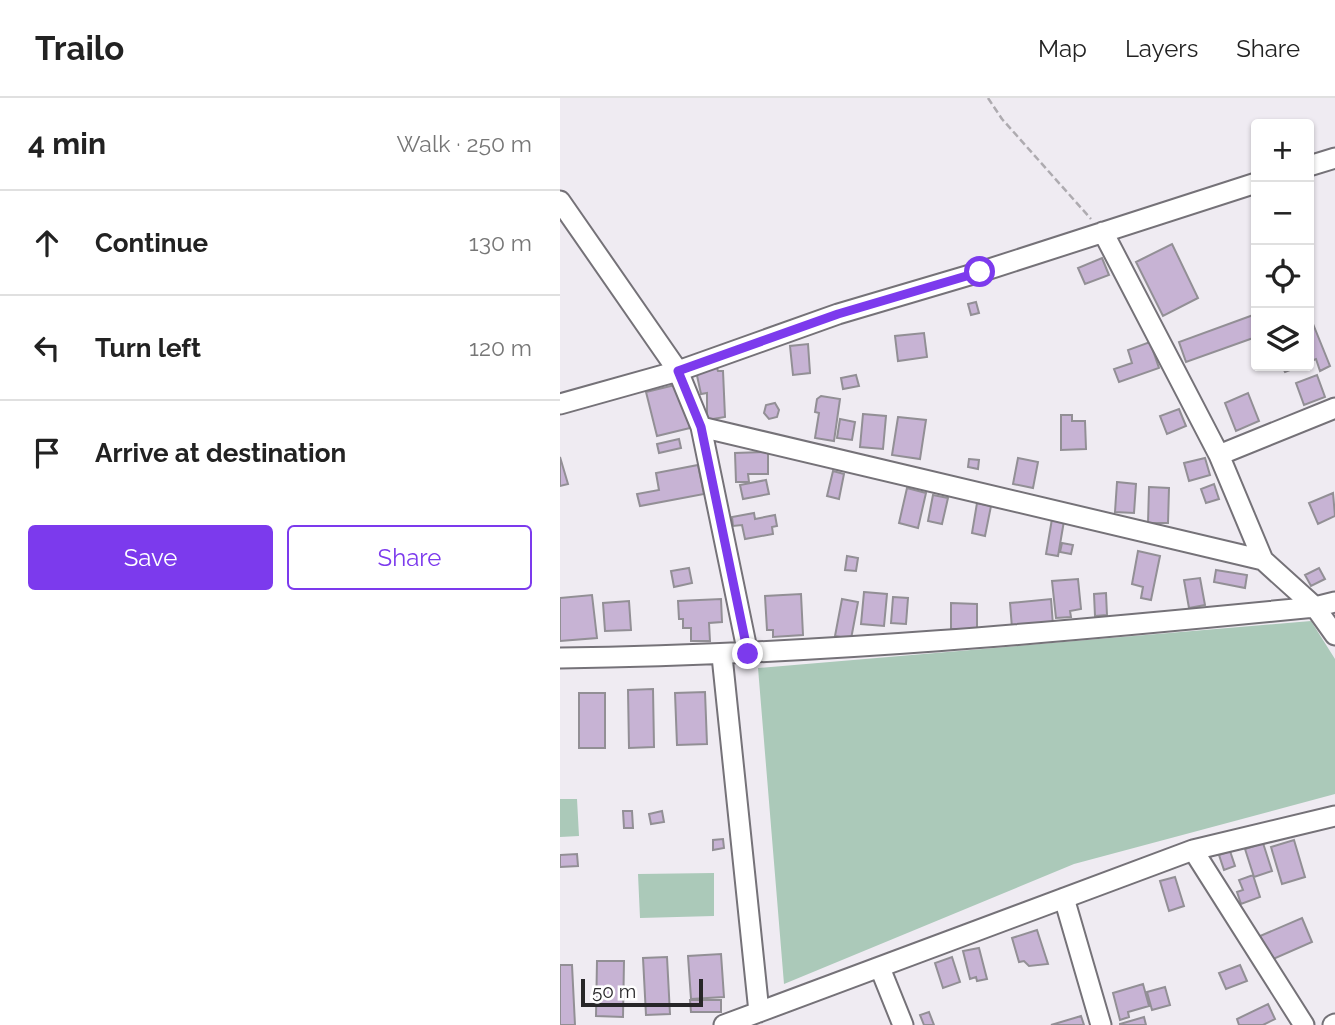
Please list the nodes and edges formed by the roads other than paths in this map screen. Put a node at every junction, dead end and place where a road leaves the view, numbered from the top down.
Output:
1 (1335, 158) edge
2 (1314, 164) edge
3 (1251, 185) edge
4 (560, 201) edge
5 (1103, 232) junction
6 (678, 371) junction
7 (560, 404) edge
8 (1335, 408) edge
9 (701, 427) junction
10 (1219, 455) junction
11 (1263, 560) junction
12 (1335, 602) edge
13 (1315, 607) junction
14 (1335, 635) edge
15 (748, 654) junction
16 (722, 656) junction
17 (560, 658) edge
18 (1335, 816) edge
19 (1193, 849) junction
20 (1064, 898) junction
21 (880, 968) junction
22 (759, 1012) junction
23 (724, 1025) edge
24 (903, 1025) edge
25 (1101, 1025) edge
26 (1304, 1025) edge

1 - 2 street
3 - 5 street
4 - 6 street
5 - 6 street
5 - 10 street
6 - 7 street
6 - 9 street
8 - 10 street
9 - 11 street
9 - 15 street
10 - 11 street
11 - 13 street
12 - 13 street
13 - 14 street
13 - 15 street
15 - 16 street
16 - 17 street
16 - 22 street
18 - 19 street
19 - 20 street
19 - 26 street
20 - 21 street
20 - 25 street
21 - 22 street
21 - 24 street
22 - 23 street

